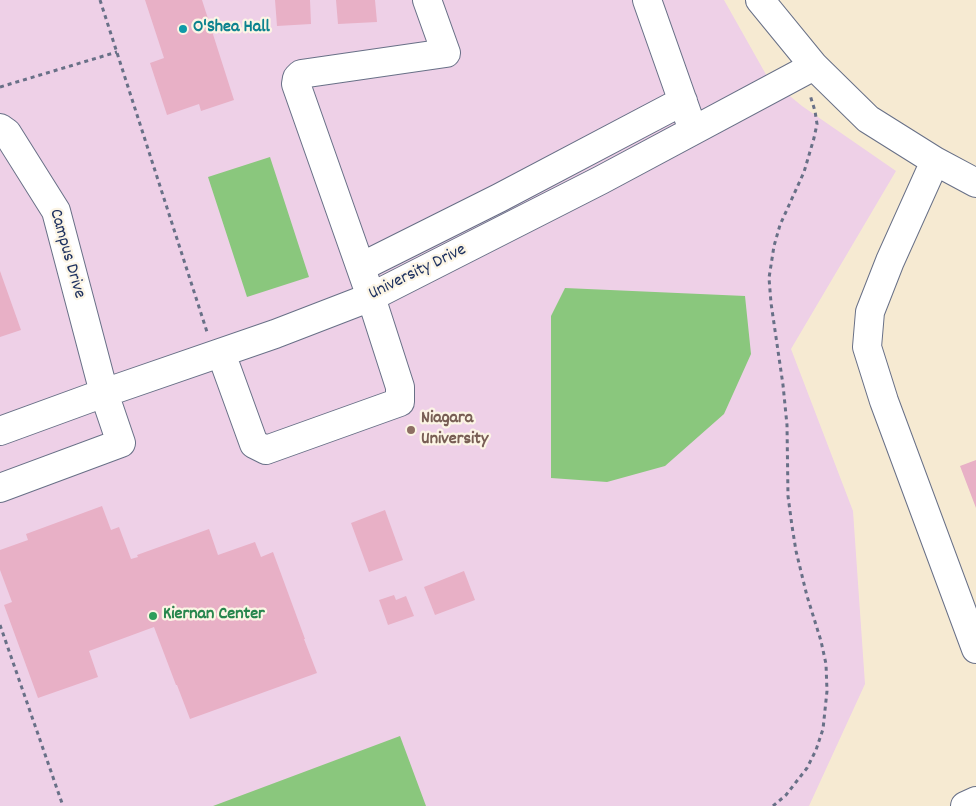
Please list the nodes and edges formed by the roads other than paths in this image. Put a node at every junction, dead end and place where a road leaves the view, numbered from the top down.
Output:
1 (427, 0) edge
2 (647, 0) edge
3 (760, 0) edge
4 (811, 79) junction
5 (683, 101) junction
6 (0, 128) edge
7 (694, 131) junction
8 (591, 149) junction
9 (935, 161) junction
10 (602, 180) junction
11 (976, 183) edge
12 (499, 198) junction
13 (510, 227) junction
14 (361, 267) junction
15 (372, 297) junction
16 (215, 344) junction
17 (104, 393) junction
18 (0, 431) edge
19 (0, 488) edge
20 (966, 600) edge
21 (976, 649) edge
22 (976, 801) edge
23 (965, 806) edge

1 - 14 street
2 - 5 street
3 - 4 street
4 - 7 street, University Drive
4 - 9 street
5 - 7 street
5 - 8 street
6 - 17 street, Campus Drive
7 - 10 street, University Drive
8 - 10 street
8 - 12 street
9 - 11 street
9 - 20 street
10 - 13 street, University Drive
12 - 13 street
12 - 14 street
13 - 15 street, University Drive
14 - 15 street
15 - 16 street, University Drive
15 - 16 street
16 - 17 street, University Drive
17 - 18 street, University Drive
17 - 19 street, Campus Drive
20 - 21 street
22 - 23 street

